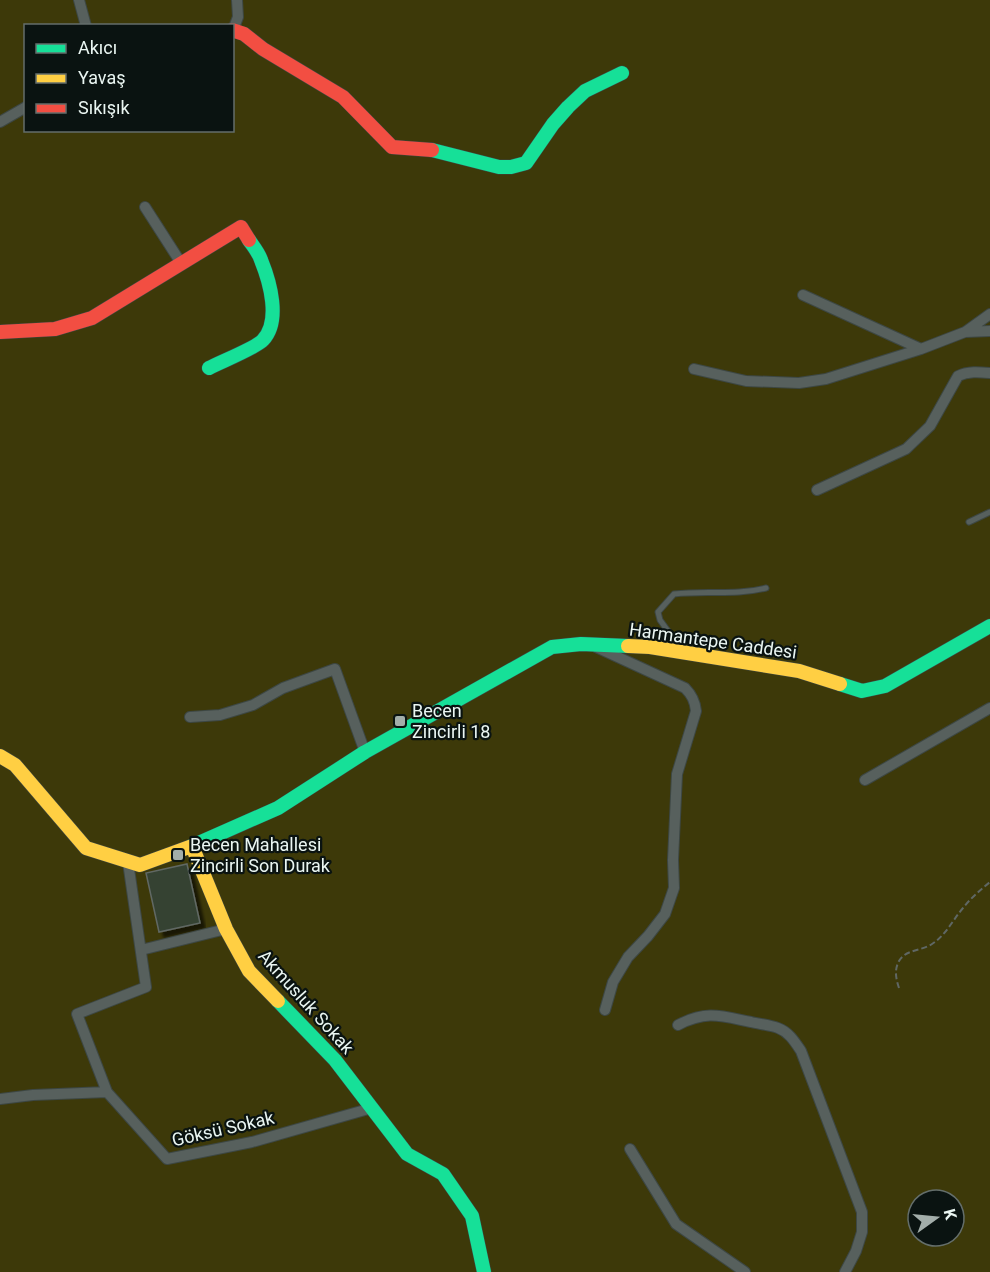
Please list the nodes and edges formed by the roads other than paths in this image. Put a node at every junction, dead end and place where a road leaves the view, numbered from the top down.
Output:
1 (79, 0) edge
2 (237, 0) edge
3 (85, 24) edge
4 (234, 27) edge
5 (234, 30) edge
6 (622, 73) dead end
7 (24, 108) edge
8 (0, 122) edge
9 (145, 207) dead end
10 (181, 263) junction
11 (802, 295) dead end
12 (990, 314) edge
13 (990, 331) edge
14 (0, 332) edge
15 (965, 332) junction
16 (921, 349) junction
17 (209, 368) dead end
18 (694, 369) dead end
19 (990, 373) edge
20 (817, 490) dead end
21 (990, 512) edge
22 (969, 522) dead end
23 (766, 588) dead end
24 (990, 626) edge
25 (591, 644) junction
26 (683, 652) junction
27 (990, 708) edge
28 (190, 717) dead end
29 (365, 752) junction
30 (0, 756) edge
31 (865, 780) dead end
32 (192, 846) junction
33 (128, 861) junction
34 (226, 928) junction
35 (141, 950) junction
36 (605, 1010) dead end
37 (678, 1025) dead end
38 (107, 1092) junction
39 (0, 1099) edge
40 (372, 1108) junction
41 (630, 1149) dead end
42 (484, 1272) edge
43 (745, 1272) edge
44 (845, 1272) edge

1 - 3 street
2 - 4 street
5 - 6 street
7 - 8 street
9 - 10 street
10 - 14 street
10 - 17 street
11 - 16 street
12 - 15 street
13 - 15 street
15 - 16 street
16 - 18 street
19 - 20 street
21 - 22 lane
23 - 26 lane
24 - 26 street, Harmantepe Caddesi
25 - 26 street, Harmantepe Caddesi
25 - 29 street, Harmantepe Caddesi
25 - 36 street
27 - 31 street
28 - 29 street
29 - 32 street, Harmantepe Caddesi
30 - 33 street
32 - 33 street
32 - 34 street, Akmusluk Sokak
33 - 35 street
34 - 35 street
34 - 40 street, Akmusluk Sokak
35 - 38 street
37 - 44 street
38 - 39 street
38 - 40 street, Göksü Sokak
40 - 42 street, Akmusluk Sokak
41 - 43 street

